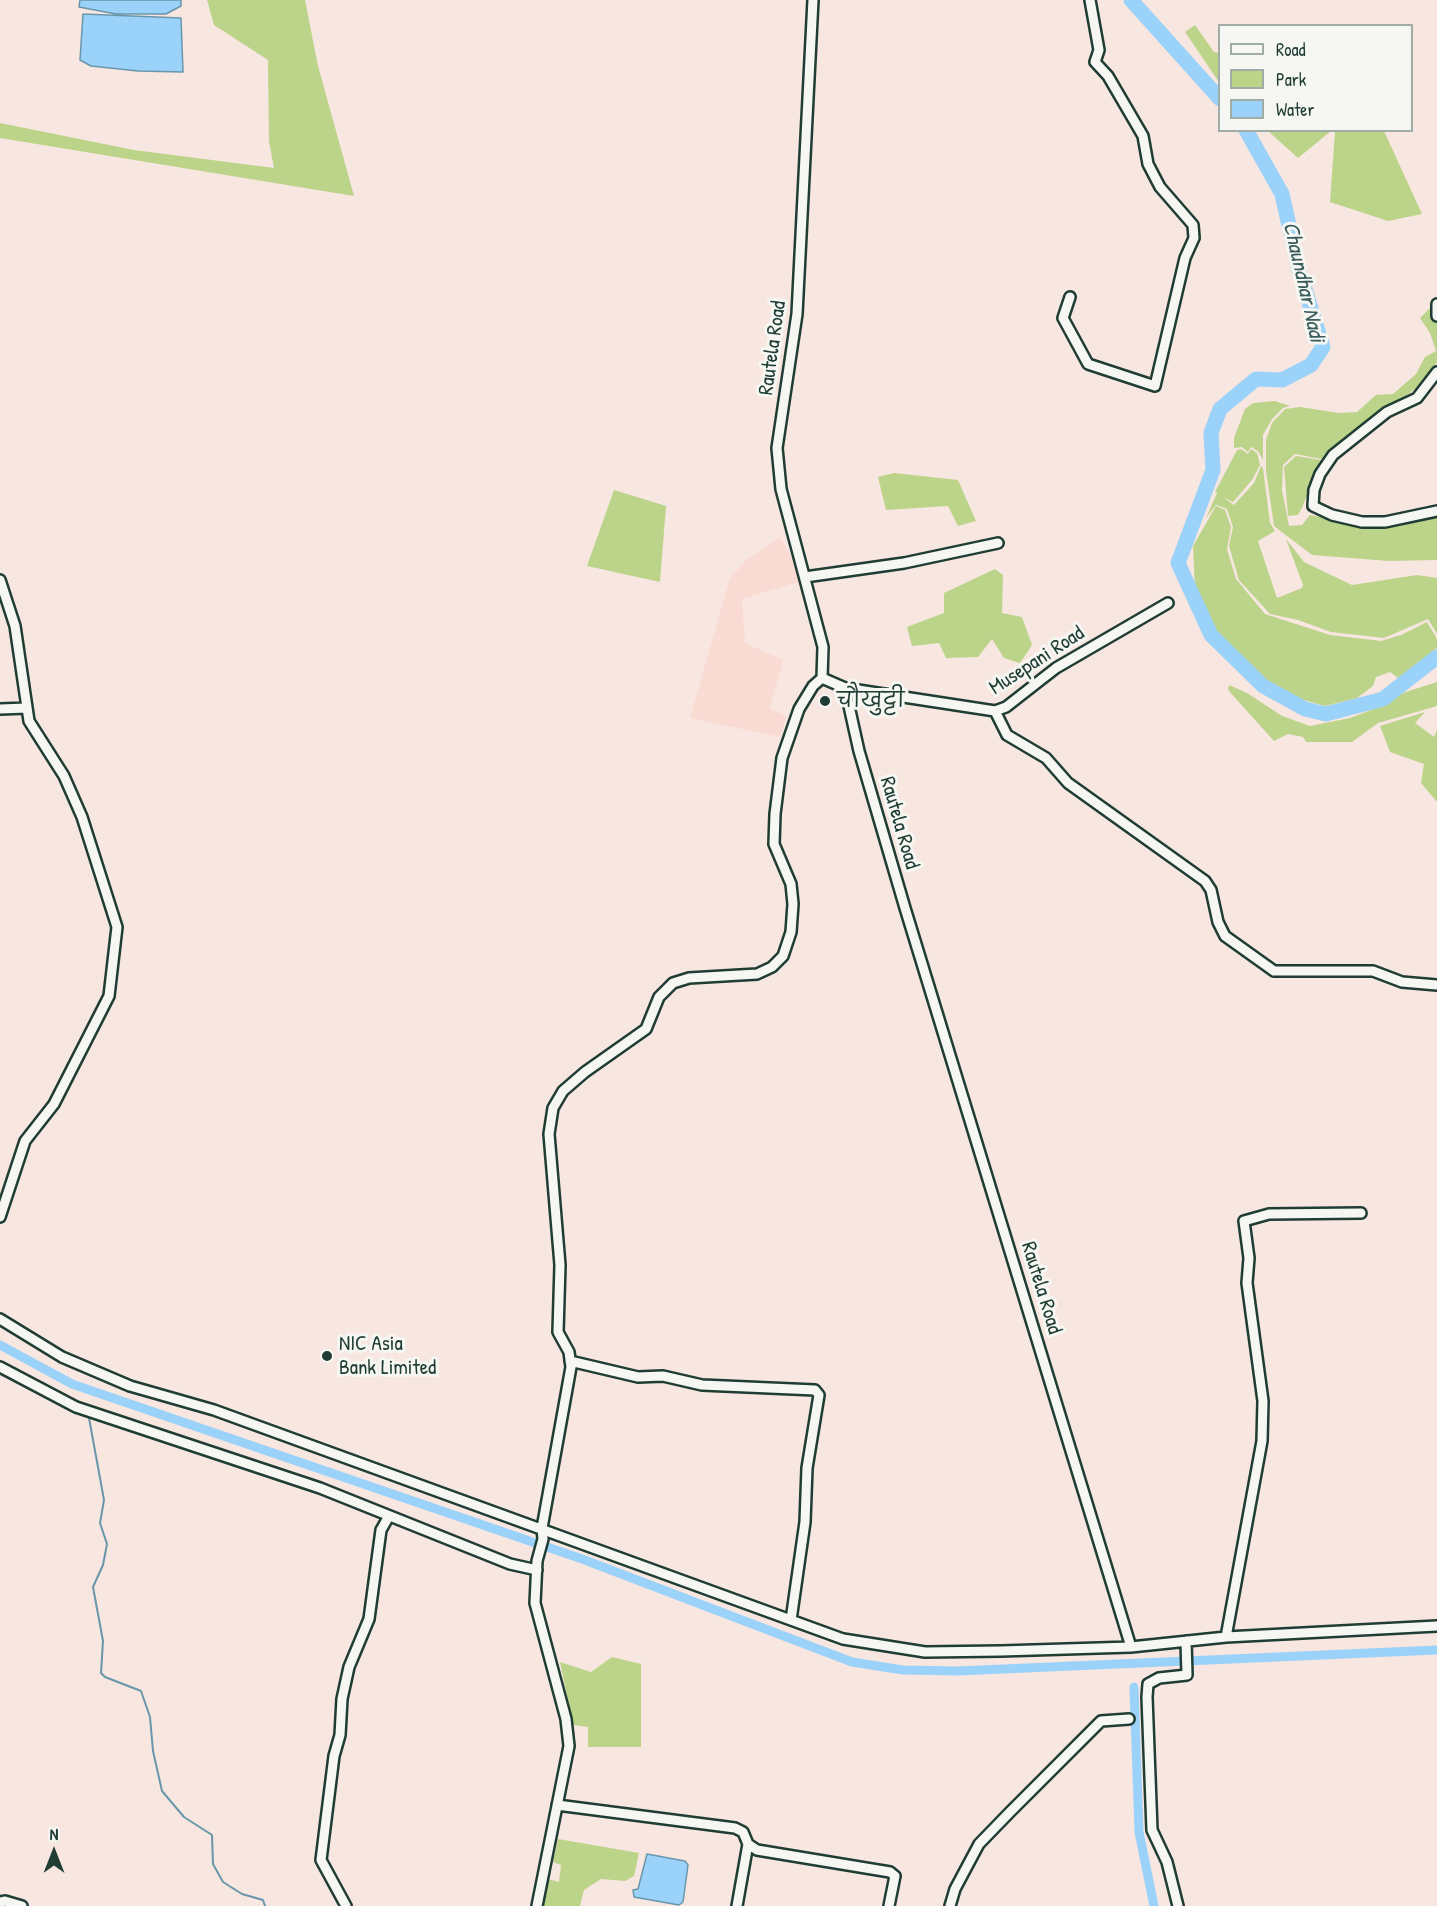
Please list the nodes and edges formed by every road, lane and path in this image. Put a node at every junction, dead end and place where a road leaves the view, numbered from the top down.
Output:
1 (813, 0) edge
2 (1090, 0) edge
3 (1070, 297) dead end
4 (1437, 304) edge
5 (1437, 316) edge
6 (1437, 372) edge
7 (1437, 512) edge
8 (998, 543) dead end
9 (804, 577) junction
10 (0, 580) edge
11 (1168, 603) dead end
12 (822, 678) junction
13 (845, 688) junction
14 (27, 708) junction
15 (0, 709) edge
16 (996, 711) junction
17 (1437, 985) edge
18 (1361, 1213) dead end
19 (0, 1217) edge
20 (0, 1319) edge
21 (570, 1361) junction
22 (0, 1367) edge
23 (388, 1516) junction
24 (542, 1528) junction
25 (537, 1565) junction
26 (791, 1620) junction
27 (1437, 1626) edge
28 (1226, 1637) junction
29 (1186, 1644) junction
30 (1131, 1647) junction
31 (1129, 1719) dead end
32 (557, 1805) junction
33 (748, 1844) junction
34 (0, 1902) edge
35 (22, 1906) edge
36 (346, 1906) edge
37 (537, 1906) edge
38 (737, 1906) edge
39 (889, 1906) edge
40 (950, 1906) edge
41 (1178, 1906) edge

1 - 9 street, Rautela Road
2 - 3 street
4 - 5 street
6 - 7 street
8 - 9 street
9 - 12 street, Rautela Road
10 - 14 street
11 - 16 street, Musepani Road
12 - 13 street
12 - 21 street
13 - 16 street, Musepani Road
13 - 30 street, Rautela Road
14 - 15 street
14 - 19 street
16 - 17 street
18 - 28 street
20 - 24 street
21 - 24 street
21 - 26 street
22 - 23 street
23 - 25 street
23 - 36 street
24 - 25 street
24 - 26 street
25 - 32 street
26 - 30 street
27 - 28 street
28 - 29 street
29 - 30 street
29 - 41 street
31 - 40 street
32 - 33 street
32 - 37 street
33 - 38 street
33 - 39 street
34 - 35 street

